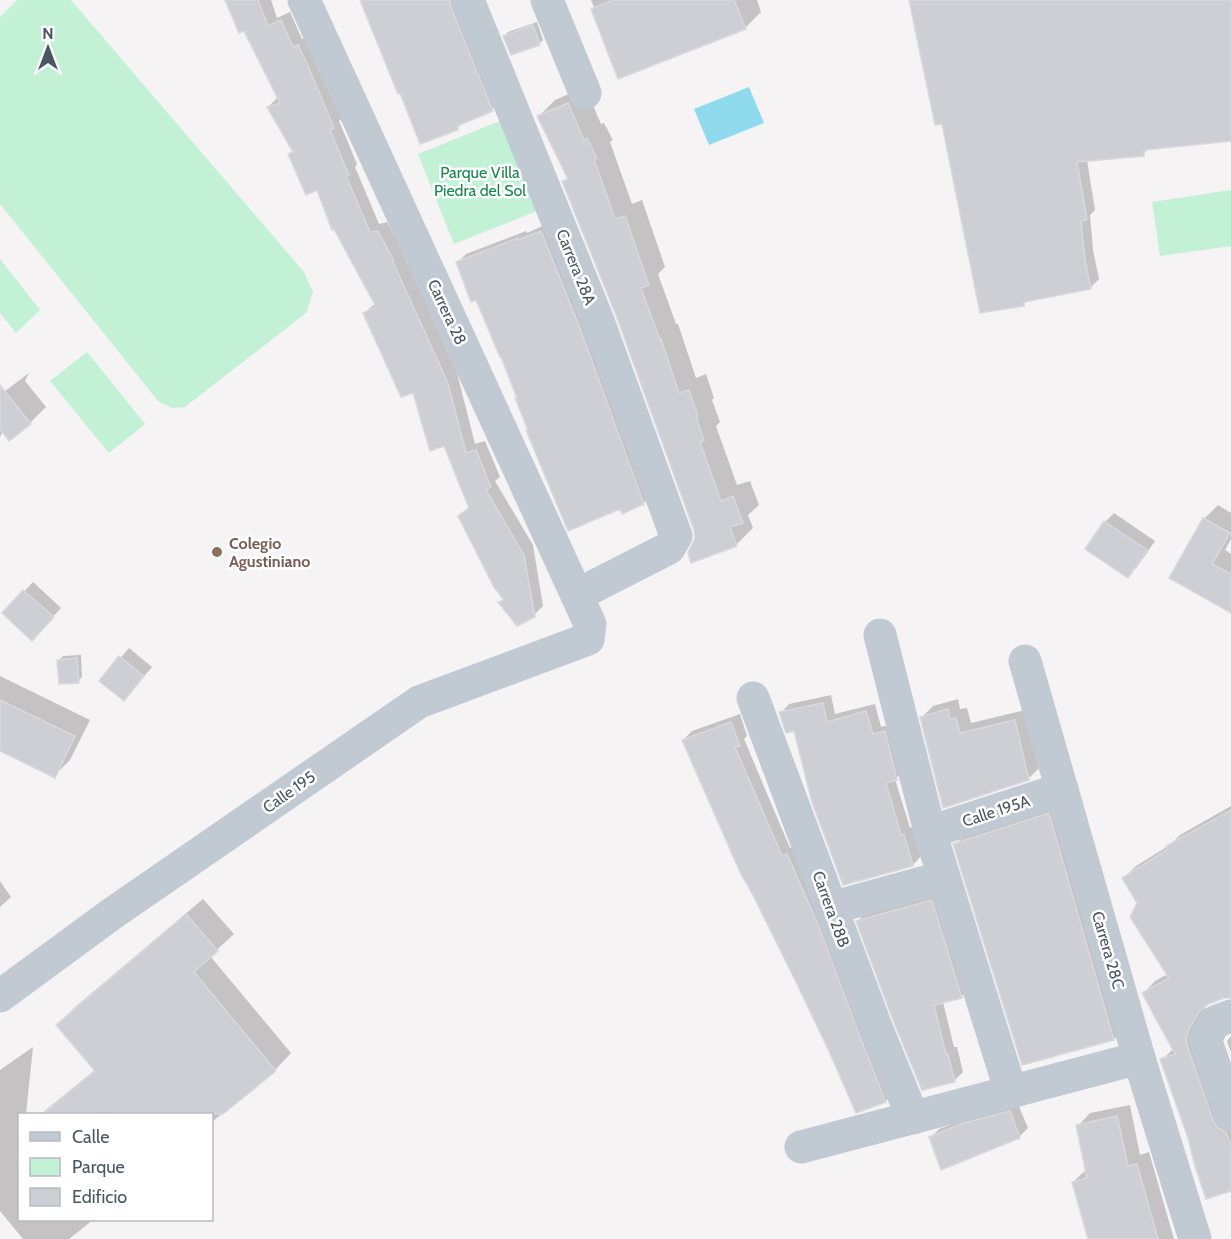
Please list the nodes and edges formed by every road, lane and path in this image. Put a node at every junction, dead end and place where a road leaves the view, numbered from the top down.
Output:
1 (304, 0) edge
2 (468, 0) edge
3 (547, 0) edge
4 (585, 93) dead end
5 (676, 536) joint
6 (584, 609) junction
7 (880, 635) dead end
8 (1025, 660) dead end
9 (753, 698) dead end
10 (1062, 789) junction
11 (930, 832) junction
12 (944, 877) junction
13 (831, 908) junction
14 (0, 996) edge
15 (1231, 1016) edge
16 (1139, 1058) junction
17 (1011, 1092) junction
18 (1231, 1114) edge
19 (913, 1118) junction
20 (801, 1147) dead end
21 (1195, 1239) edge

1 - 6 street, Carrera 28
2 - 5 street, Carrera 28A
3 - 4 street
5 - 6 street, Calle 195
6 - 14 street, Calle 195
7 - 11 street
8 - 10 street, Carrera 28C
9 - 13 street, Carrera 28B
10 - 11 street, Calle 195A
10 - 16 street, Carrera 28C
11 - 12 street
12 - 13 street
12 - 17 street
13 - 19 street, Carrera 28B
15 - 18 street
16 - 17 street
16 - 21 street, Carrera 28C
17 - 19 street
19 - 20 street

